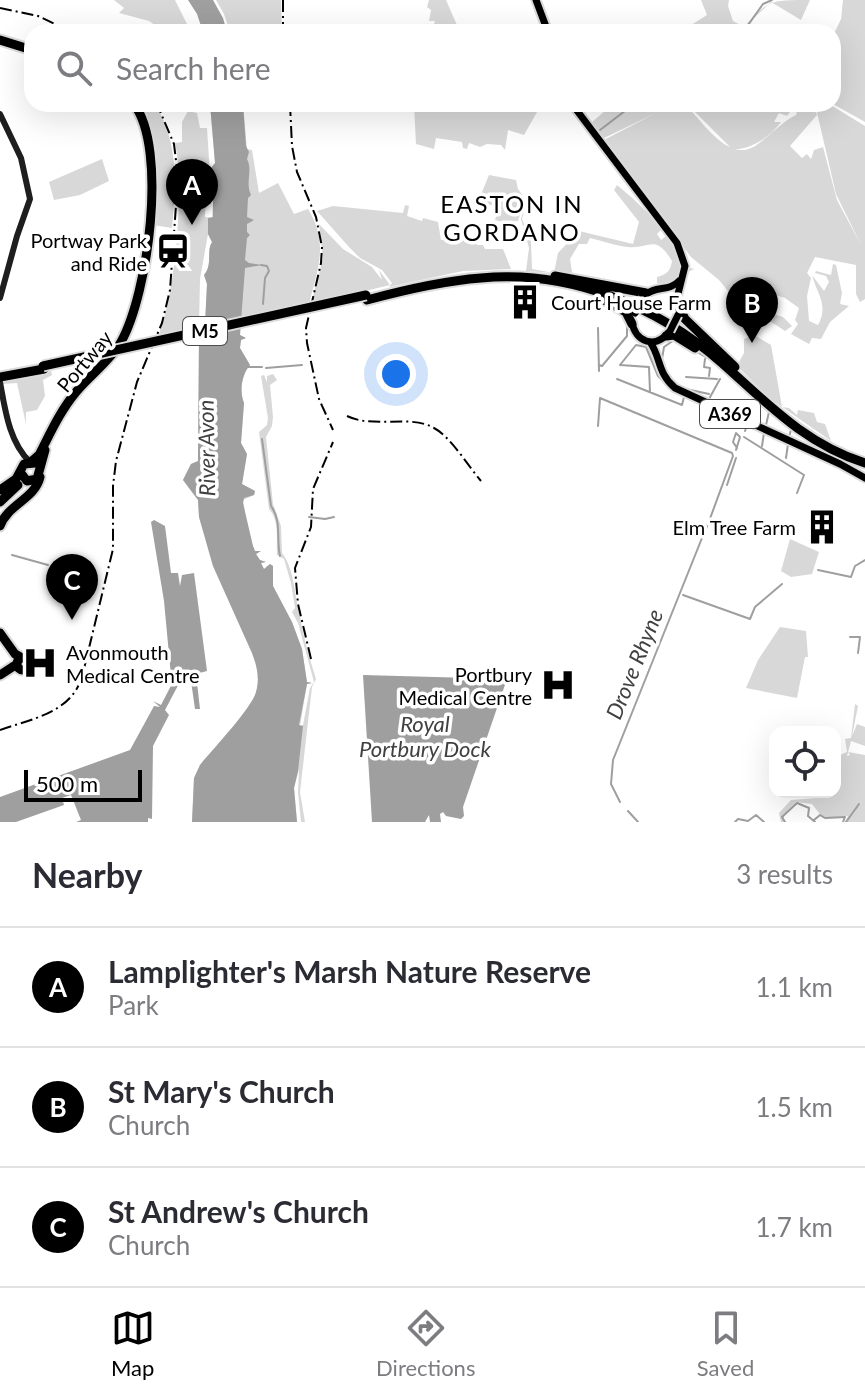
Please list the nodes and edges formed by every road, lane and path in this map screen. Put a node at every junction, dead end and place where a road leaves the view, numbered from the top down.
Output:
1 (536, 0) edge
2 (545, 24) edge
3 (0, 39) edge
4 (24, 46) edge
5 (137, 112) edge
6 (578, 112) edge
7 (2, 117) edge
8 (680, 251) junction
9 (144, 271) junction
10 (545, 276) junction
11 (525, 278) junction
12 (414, 286) junction
13 (663, 288) junction
14 (645, 296) junction
15 (0, 298) edge
16 (677, 298) junction
17 (679, 312) junction
18 (632, 324) junction
19 (666, 335) junction
20 (650, 342) junction
21 (658, 363) junction
22 (0, 376) edge
23 (739, 379) junction
24 (751, 386) junction
25 (0, 397) edge
26 (865, 461) edge
27 (26, 466) junction
28 (40, 472) junction
29 (865, 478) edge
30 (28, 481) junction
31 (0, 490) edge
32 (0, 502) edge
33 (0, 516) edge
34 (0, 526) edge
35 (0, 635) edge
36 (3, 673) edge

1 - 2 main road
3 - 4 highway
5 - 9 highway, Portway
6 - 8 main road
7 - 15 main road
8 - 13 main road
8 - 16 main road
9 - 27 highway, Portway
9 - 28 highway, Portway
10 - 12 highway, M5
10 - 14 highway, M5
10 - 24 highway, M5
11 - 12 highway, M5
11 - 18 highway, M5
11 - 23 highway, M5
12 - 22 highway, M5, bridge
13 - 14 main road
13 - 16 main road
14 - 18 main road, bridge
16 - 17 main road
17 - 19 main road, bridge
17 - 24 highway, M5
18 - 20 main road
19 - 20 main road
19 - 21 main road
19 - 23 highway, M5
20 - 21 main road
21 - 29 main road, A369
22 - 27 main road
23 - 26 highway, M5
24 - 26 highway, M5
25 - 27 main road
27 - 28 highway
27 - 30 highway
27 - 31 highway, Portway
28 - 30 highway
28 - 34 highway, Portway
30 - 32 highway
30 - 33 highway
35 - 36 highway

